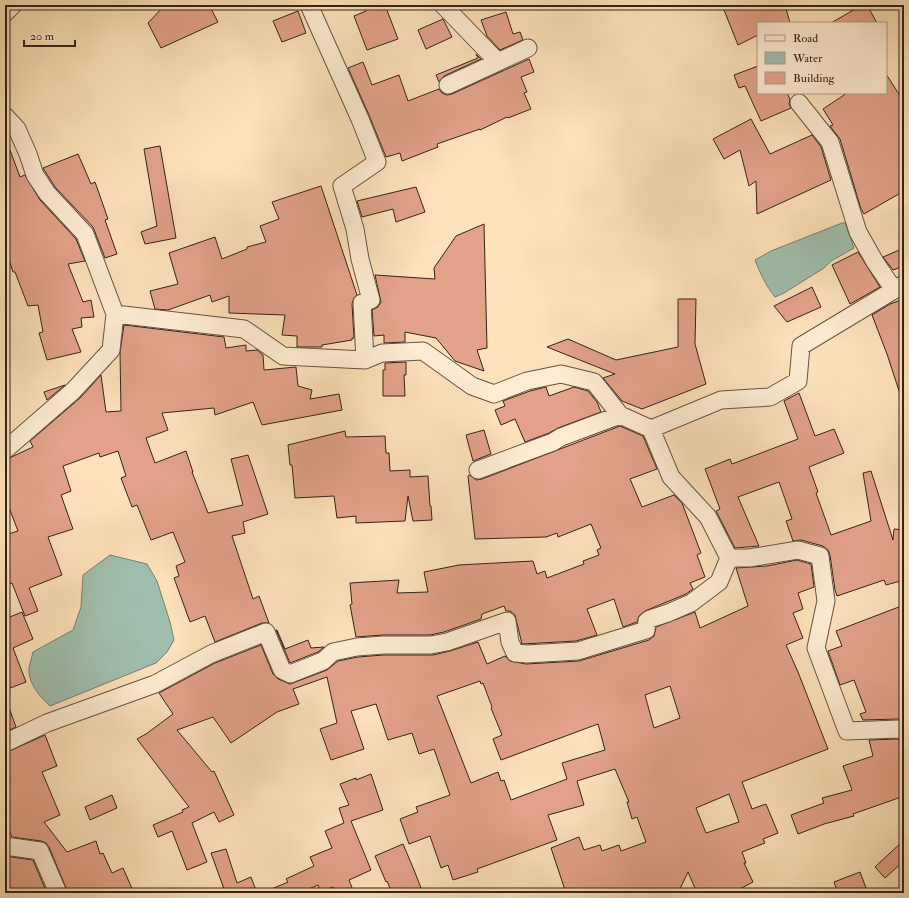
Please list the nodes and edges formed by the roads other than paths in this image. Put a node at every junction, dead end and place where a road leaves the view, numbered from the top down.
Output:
1 (13, 5) edge
2 (309, 5) edge
3 (443, 5) edge
4 (5, 13) edge
5 (528, 48) dead end
6 (498, 62) junction
7 (448, 85) dead end
8 (799, 103) dead end
9 (5, 116) edge
10 (899, 287) edge
11 (115, 314) junction
12 (365, 360) junction
13 (620, 415) junction
14 (651, 429) junction
15 (5, 450) edge
16 (478, 470) dead end
17 (729, 558) junction
18 (904, 731) edge
19 (5, 743) edge
20 (5, 846) edge
21 (58, 893) edge

1 - 4 street
2 - 12 street
3 - 6 street
5 - 6 street
6 - 7 street
8 - 10 street
9 - 11 street
10 - 14 street
11 - 12 street
11 - 15 street
12 - 13 street
13 - 14 street
13 - 16 street
14 - 17 street
17 - 18 street
17 - 19 street
20 - 21 street

